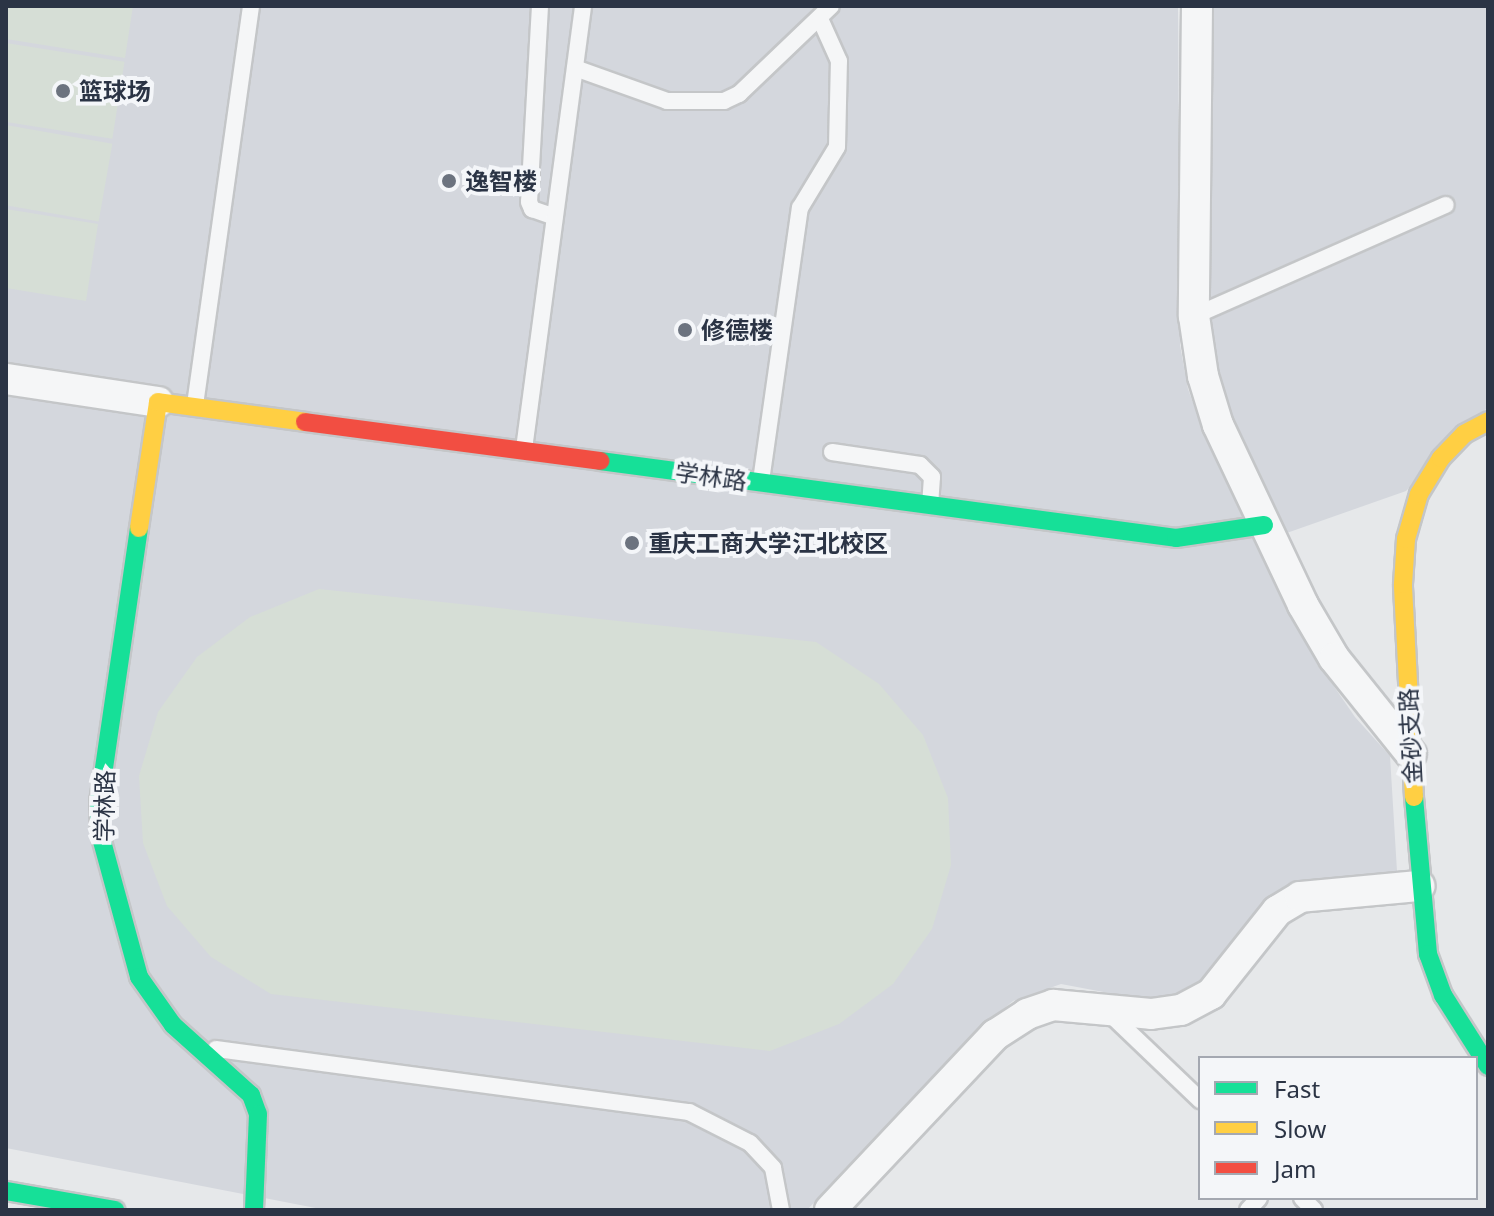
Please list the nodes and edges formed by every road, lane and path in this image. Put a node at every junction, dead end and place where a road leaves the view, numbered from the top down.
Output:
1 (251, 6) edge
2 (540, 6) edge
3 (583, 6) edge
4 (1197, 6) edge
5 (825, 12) edge
6 (575, 68) junction
7 (1446, 205) dead end
8 (555, 217) junction
9 (1194, 316) junction
10 (6, 379) edge
11 (158, 402) junction
12 (195, 406) junction
13 (1488, 421) edge
14 (524, 451) junction
15 (832, 452) dead end
16 (761, 483) junction
17 (929, 506) junction
18 (1264, 525) junction
19 (1411, 754) junction
20 (1419, 886) junction
21 (1106, 1010) junction
22 (198, 1047) junction
23 (1488, 1066) edge
24 (1198, 1098) edge
25 (6, 1191) edge
26 (115, 1210) edge
27 (254, 1210) edge
28 (781, 1210) edge
29 (830, 1210) edge

1 - 12 lane
2 - 8 lane
3 - 6 lane
4 - 9 street
5 - 6 lane
5 - 16 lane
6 - 8 lane
7 - 9 lane
8 - 14 lane
9 - 18 street
10 - 11 street, 学林路
11 - 12 street, 学林路
11 - 22 street, 学林路
12 - 14 street, 学林路
13 - 19 street, 金砂支路
14 - 16 street, 学林路
15 - 17 lane
16 - 17 street, 学林路
17 - 18 street, 学林路
18 - 19 street
19 - 20 street, 金砂支路
20 - 21 street
20 - 23 street, 金砂支路
21 - 24 lane
21 - 29 street
22 - 27 street, 学林路
22 - 28 lane
25 - 26 street

